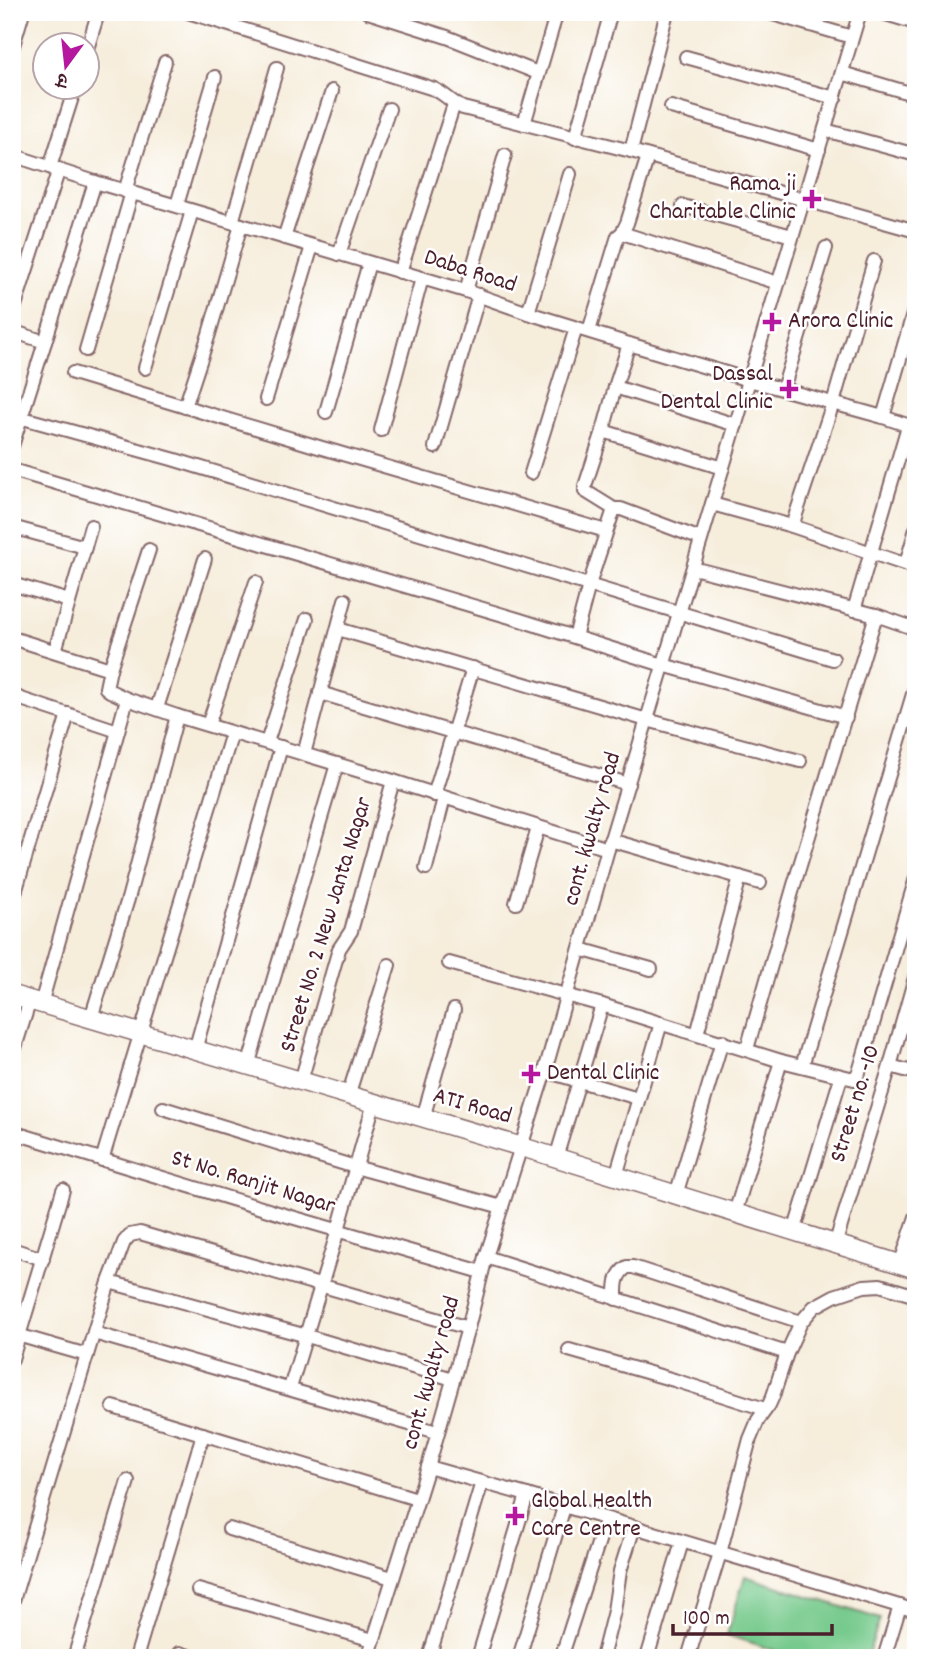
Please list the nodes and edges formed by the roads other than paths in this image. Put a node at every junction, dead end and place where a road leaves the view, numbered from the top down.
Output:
1 (23, 12) edge
2 (188, 12) edge
3 (368, 12) edge
4 (536, 12) edge
5 (611, 12) edge
6 (667, 12) edge
7 (766, 12) edge
8 (860, 12) edge
9 (879, 12) edge
10 (203, 14) edge
11 (556, 15) edge
12 (96, 20) dead end
13 (916, 23) edge
14 (92, 32) edge
15 (852, 37) junction
16 (12, 49) edge
17 (686, 57) dead end
18 (165, 62) dead end
19 (277, 68) dead end
20 (538, 73) junction
21 (842, 73) junction
22 (215, 77) dead end
23 (332, 91) dead end
24 (916, 94) edge
25 (835, 98) junction
26 (71, 102) edge
27 (454, 104) junction
28 (671, 107) dead end
29 (389, 109) dead end
30 (524, 124) junction
31 (825, 130) junction
32 (575, 138) junction
33 (819, 150) junction
34 (631, 151) junction
35 (12, 155) edge
36 (505, 155) dead end
37 (916, 155) edge
38 (648, 156) junction
39 (54, 168) junction
40 (570, 174) dead end
41 (94, 182) junction
42 (128, 191) junction
43 (802, 200) junction
44 (177, 205) junction
45 (683, 206) dead end
46 (192, 211) junction
47 (237, 224) junction
48 (916, 231) edge
49 (622, 233) junction
50 (792, 236) junction
51 (284, 238) junction
52 (312, 246) junction
53 (825, 248) dead end
54 (338, 254) junction
55 (874, 261) dead end
56 (369, 262) junction
57 (400, 272) junction
58 (422, 278) junction
59 (778, 283) junction
60 (472, 293) junction
61 (916, 304) edge
62 (528, 313) junction
63 (12, 315) edge
64 (582, 329) junction
65 (12, 331) edge
66 (45, 342) junction
67 (629, 344) junction
68 (86, 350) dead end
69 (145, 368) dead end
70 (73, 373) dead end
71 (749, 380) junction
72 (615, 387) junction
73 (783, 389) junction
74 (266, 399) dead end
75 (833, 403) junction
76 (185, 407) junction
77 (326, 412) dead end
78 (16, 416) edge
79 (883, 417) junction
80 (736, 425) junction
81 (912, 427) edge
82 (381, 430) dead end
83 (603, 431) junction
84 (12, 446) edge
85 (435, 447) dead end
86 (723, 468) junction
87 (12, 470) edge
88 (531, 473) dead end
89 (712, 504) junction
90 (614, 509) junction
91 (91, 526) dead end
92 (792, 526) junction
93 (12, 527) edge
94 (916, 529) edge
95 (606, 531) junction
96 (701, 539) junction
97 (85, 547) junction
98 (149, 550) dead end
99 (870, 553) junction
100 (205, 559) dead end
101 (911, 566) edge
102 (693, 568) junction
103 (256, 582) dead end
104 (12, 584) edge
105 (589, 585) junction
106 (345, 600) dead end
107 (69, 601) junction
108 (854, 610) junction
109 (679, 612) junction
110 (876, 615) junction
111 (307, 619) dead end
112 (338, 629) junction
113 (916, 629) edge
114 (575, 636) junction
115 (12, 638) edge
116 (55, 651) junction
117 (833, 659) dead end
118 (663, 665) junction
119 (473, 668) junction
120 (110, 669) junction
121 (916, 684) edge
122 (320, 693) junction
123 (14, 696) edge
124 (127, 699) junction
125 (157, 708) junction
126 (12, 713) edge
127 (68, 713) junction
128 (177, 716) junction
129 (846, 717) junction
130 (647, 720) junction
131 (208, 725) junction
132 (118, 731) junction
133 (452, 732) junction
134 (232, 733) junction
135 (267, 742) junction
136 (281, 747) junction
137 (304, 754) junction
138 (800, 761) dead end
139 (337, 764) junction
140 (393, 781) junction
141 (628, 784) junction
142 (439, 797) junction
143 (538, 828) junction
144 (609, 845) junction
145 (426, 868) dead end
146 (740, 877) junction
147 (916, 878) edge
148 (760, 883) dead end
149 (12, 903) edge
150 (516, 903) dead end
151 (580, 948) junction
152 (449, 962) dead end
153 (389, 965) dead end
154 (651, 969) dead end
155 (916, 974) edge
156 (567, 996) junction
157 (28, 999) edge
158 (602, 1005) junction
159 (454, 1010) dead end
160 (910, 1015) edge
161 (91, 1018) junction
162 (661, 1023) junction
163 (140, 1034) junction
164 (697, 1034) junction
165 (722, 1041) junction
166 (747, 1049) junction
167 (195, 1050) junction
168 (12, 1057) edge
169 (781, 1061) junction
170 (248, 1066) junction
171 (802, 1066) junction
172 (890, 1066) junction
173 (545, 1071) junction
174 (916, 1073) edge
175 (841, 1077) junction
176 (579, 1080) junction
177 (301, 1081) junction
178 (348, 1096) junction
179 (638, 1098) junction
180 (374, 1103) junction
181 (163, 1108) dead end
182 (423, 1118) junction
183 (12, 1132) edge
184 (522, 1147) junction
185 (556, 1158) junction
186 (102, 1160) junction
187 (355, 1167) junction
188 (616, 1177) junction
189 (63, 1190) dead end
190 (676, 1195) junction
191 (502, 1207) junction
192 (735, 1213) junction
193 (916, 1217) edge
194 (338, 1230) junction
195 (794, 1232) junction
196 (835, 1245) junction
197 (12, 1249) edge
198 (486, 1257) junction
199 (43, 1259) junction
200 (908, 1267) edge
201 (482, 1272) junction
202 (109, 1282) junction
203 (322, 1285) junction
204 (916, 1296) edge
205 (616, 1299) junction
206 (801, 1322) junction
207 (468, 1328) junction
208 (94, 1333) junction
209 (16, 1335) edge
210 (307, 1336) junction
211 (569, 1350) dead end
212 (787, 1353) junction
213 (88, 1355) junction
214 (12, 1359) edge
215 (453, 1379) junction
216 (290, 1388) junction
217 (113, 1407) dead end
218 (765, 1409) junction
219 (437, 1432) junction
220 (203, 1434) junction
221 (428, 1467) junction
222 (128, 1481) dead end
223 (482, 1482) junction
224 (527, 1495) junction
225 (417, 1499) junction
226 (564, 1507) junction
227 (606, 1519) junction
228 (634, 1527) junction
229 (229, 1529) dead end
230 (682, 1542) junction
231 (720, 1553) junction
232 (392, 1578) junction
233 (198, 1590) dead end
234 (12, 1604) edge
235 (900, 1606) junction
236 (916, 1611) edge
237 (373, 1640) junction
238 (180, 1653) dead end
239 (74, 1658) edge
240 (136, 1658) edge
241 (195, 1658) edge
242 (368, 1658) edge
243 (429, 1658) edge
244 (478, 1658) edge
245 (519, 1658) edge
246 (561, 1658) edge
247 (602, 1658) edge
248 (647, 1658) edge
249 (688, 1658) edge
250 (884, 1658) edge

1 - 16 street
2 - 10 street
3 - 20 street
4 - 11 street
5 - 32 street
6 - 34 street
7 - 15 street
8 - 15 street, cont. kwalty road
9 - 13 street
10 - 27 street
11 - 20 street
12 - 14 street
15 - 21 street, cont. kwalty road
17 - 25 street
18 - 42 street
19 - 47 street
20 - 30 street
21 - 24 street
21 - 25 street, cont. kwalty road
22 - 44 street
23 - 51 street
25 - 31 street, cont. kwalty road
26 - 39 street
27 - 30 street
27 - 57 street
28 - 33 street
29 - 54 street
30 - 32 street
31 - 33 street, cont. kwalty road
31 - 37 street
32 - 34 street
33 - 43 street, cont. kwalty road
34 - 38 street
35 - 39 street, Daba Road
36 - 60 street
38 - 43 street
38 - 49 street
39 - 41 street, Daba Road
39 - 63 street
40 - 62 street
41 - 42 street, Daba Road
41 - 66 street
42 - 44 street, Daba Road
42 - 68 street
43 - 48 street
43 - 50 street, cont. kwalty road
44 - 46 street, Daba Road
45 - 50 street
46 - 47 street, Daba Road
46 - 69 street
47 - 51 street, Daba Road
47 - 76 street
49 - 59 street
49 - 64 street
50 - 59 street, cont. kwalty road
51 - 52 street, Daba Road
52 - 54 street, Daba Road
52 - 74 street
53 - 73 street
54 - 56 street, Daba Road
55 - 75 street
56 - 57 street, Daba Road
56 - 77 street
57 - 58 street, Daba Road
58 - 60 street, Daba Road
58 - 82 street
59 - 71 street, cont. kwalty road
60 - 62 street, Daba Road
60 - 85 street
61 - 79 street
62 - 64 street, Daba Road
64 - 67 street, Daba Road
64 - 88 street
65 - 66 street
66 - 78 street
67 - 71 street, Daba Road
67 - 72 street
70 - 76 street
71 - 73 street, Daba Road
71 - 80 street, cont. kwalty road
72 - 80 street
72 - 83 street
73 - 75 street, Daba Road
75 - 79 street, Daba Road
75 - 92 street
76 - 95 street
78 - 84 street
78 - 105 street
79 - 81 street, Daba Road
80 - 86 street, cont. kwalty road
81 - 99 street
83 - 86 street
83 - 90 street
86 - 89 street, cont. kwalty road
87 - 114 street
89 - 92 street
89 - 96 street, cont. kwalty road
90 - 95 street
90 - 96 street
91 - 97 street
92 - 99 street
93 - 97 street
94 - 101 street
95 - 105 street
96 - 102 street, cont. kwalty road
97 - 107 street
98 - 120 street
99 - 101 street
99 - 108 street
100 - 125 street
102 - 108 street
102 - 109 street, cont. kwalty road
103 - 131 street
104 - 107 street
105 - 109 street
105 - 114 street
106 - 112 street
107 - 116 street
108 - 110 street
109 - 117 street
109 - 118 street, cont. kwalty road
110 - 113 street
110 - 129 street
111 - 135 street
112 - 119 street
112 - 122 street
114 - 118 street
115 - 116 street
116 - 120 street
118 - 129 street
118 - 130 street, cont. kwalty road
119 - 130 street
119 - 133 street
120 - 124 street
121 - 171 street
122 - 133 street
122 - 137 street
123 - 126 street
123 - 127 street
124 - 125 street
124 - 132 street
125 - 128 street
127 - 132 street
127 - 149 street
128 - 131 street
128 - 161 street
129 - 166 street
130 - 138 street
130 - 141 street, cont. kwalty road
131 - 134 street
132 - 157 street
133 - 141 street
133 - 142 street
134 - 135 street
134 - 163 street
135 - 136 street
136 - 137 street
136 - 167 street
137 - 139 street
139 - 140 street
139 - 170 street
140 - 142 street
140 - 177 street, Street No. 2 New Janta Nagar
141 - 144 street, cont. kwalty road
142 - 143 street
142 - 145 street
143 - 144 street
143 - 150 street
144 - 146 street
144 - 151 street, cont. kwalty road
146 - 148 street
146 - 164 street
147 - 175 street
151 - 154 street
151 - 156 street, cont. kwalty road
152 - 156 street
153 - 178 street
155 - 160 street, Street no. -10
156 - 158 street
156 - 173 street, cont. kwalty road
157 - 161 street, ATI Road
157 - 168 street
158 - 162 street
158 - 176 street
159 - 182 street
160 - 172 street, Street no. -10
161 - 163 street, ATI Road
162 - 164 street
162 - 179 street
163 - 167 street, ATI Road
163 - 186 street
164 - 165 street
165 - 166 street
165 - 190 street
166 - 169 street
167 - 170 street, ATI Road
169 - 171 street
169 - 192 street
170 - 177 street, ATI Road
171 - 175 street
172 - 174 street
172 - 196 street, Street no. -10
173 - 176 street
173 - 184 street, cont. kwalty road
175 - 195 street
176 - 179 street
176 - 185 street
177 - 178 street, ATI Road
178 - 180 street, ATI Road
179 - 188 street
180 - 182 street, ATI Road
180 - 187 street
181 - 187 street
182 - 184 street, ATI Road
183 - 186 street, St No. Ranjit Nagar
184 - 185 street, ATI Road
184 - 191 street, cont. kwalty road
185 - 188 street, ATI Road
186 - 194 street, St No. Ranjit Nagar
187 - 191 street
187 - 194 street
188 - 190 street, ATI Road
189 - 199 street
190 - 192 street, ATI Road
191 - 198 street, cont. kwalty road
192 - 195 street, ATI Road
193 - 200 street
194 - 201 street, St No. Ranjit Nagar
194 - 203 street
195 - 196 street, ATI Road
196 - 200 street, ATI Road
197 - 199 street
198 - 201 street, cont. kwalty road
198 - 205 street
199 - 209 street
201 - 207 street, cont. kwalty road
202 - 203 street
202 - 208 street
202 - 210 street
203 - 207 street
203 - 210 street
204 - 206 street
205 - 206 street
205 - 212 street
206 - 212 street
207 - 215 street, cont. kwalty road
208 - 213 street
208 - 216 street
209 - 213 street
209 - 214 street
210 - 215 street
210 - 216 street
211 - 218 street
212 - 218 street
213 - 234 street
215 - 219 street, cont. kwalty road
216 - 219 street
217 - 220 street
218 - 231 street
219 - 221 street, cont. kwalty road
220 - 225 street
220 - 240 street
221 - 223 street
221 - 225 street, cont. kwalty road
222 - 239 street
223 - 224 street
223 - 243 street
224 - 226 street
224 - 244 street
225 - 232 street, cont. kwalty road
226 - 227 street
226 - 245 street
227 - 228 street
227 - 246 street
228 - 230 street
228 - 247 street
229 - 232 street
230 - 231 street
230 - 248 street
231 - 235 street
231 - 249 street
232 - 237 street, cont. kwalty road
233 - 237 street
235 - 236 street
235 - 250 street
237 - 242 street, cont. kwalty road
238 - 241 street

